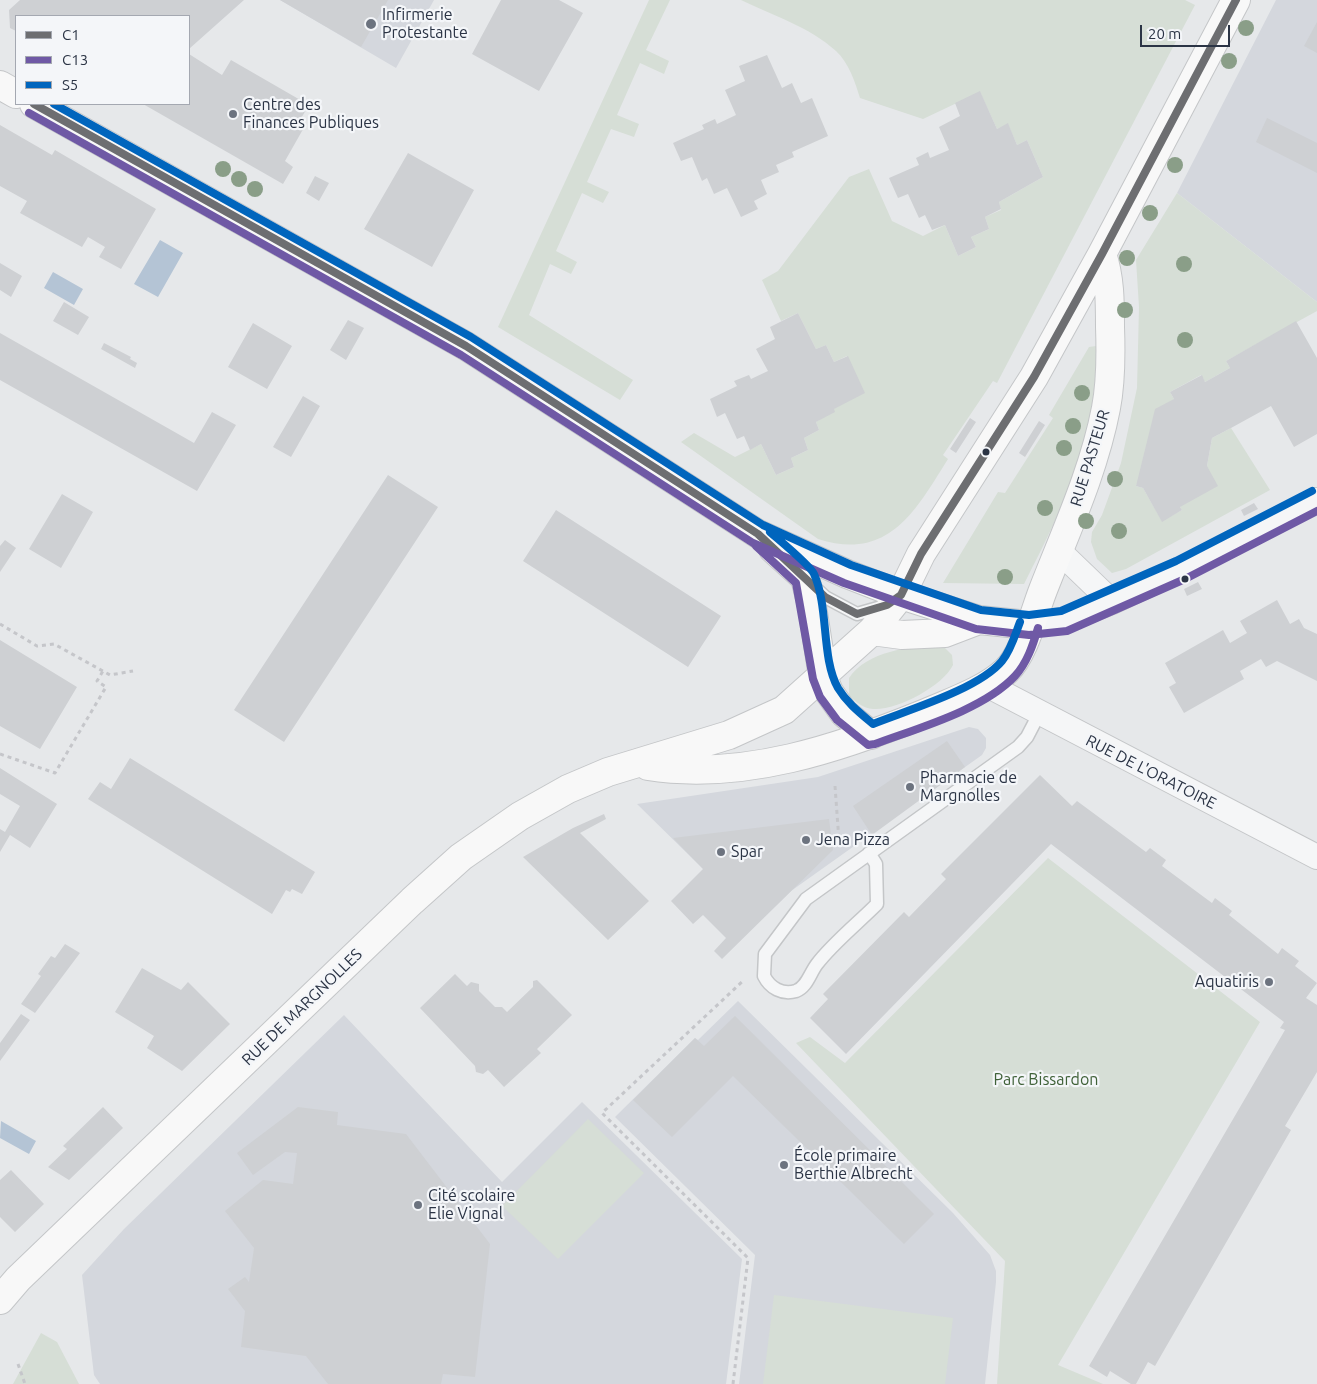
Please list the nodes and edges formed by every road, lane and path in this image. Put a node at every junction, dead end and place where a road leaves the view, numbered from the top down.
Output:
1 (1236, 0) edge
2 (0, 85) edge
3 (15, 93) edge
4 (36, 105) edge
5 (1102, 254) junction
6 (1317, 500) edge
7 (758, 534) junction
8 (1059, 551) junction
9 (805, 578) junction
10 (901, 595) junction
11 (1112, 602) junction
12 (979, 620) junction
13 (0, 624) edge
14 (1029, 625) junction
15 (872, 631) junction
16 (103, 671) junction
17 (133, 671) dead end
18 (822, 677) junction
19 (987, 686) junction
20 (1039, 714) junction
21 (871, 735) junction
22 (0, 754) edge
23 (639, 764) junction
24 (835, 786) dead end
25 (839, 841) dead end
26 (869, 854) junction
27 (1317, 857) edge
28 (763, 973) junction
29 (0, 1300) edge
30 (18, 1364) dead end
31 (25, 1384) edge
32 (733, 1384) edge

1 - 5 street
2 - 3 street
4 - 7 street
5 - 8 street, RUE PASTEUR
5 - 10 street
6 - 11 street
7 - 9 street
7 - 10 street
8 - 11 street
8 - 14 street, RUE PASTEUR
9 - 10 lane
9 - 18 street
10 - 12 street
10 - 15 street, RUE DE MARGNOLLES
11 - 14 street
12 - 14 street
12 - 15 street
13 - 16 path
14 - 19 street, RUE DE MARGNOLLES
15 - 18 street, RUE DE MARGNOLLES
16 - 17 path
16 - 22 path
18 - 21 street
18 - 23 street, RUE DE MARGNOLLES
19 - 20 street, RUE DE L'ORATOIRE
19 - 21 street, RUE DE MARGNOLLES
20 - 26 lane
20 - 27 street, RUE DE L'ORATOIRE
21 - 23 street, RUE DE MARGNOLLES
23 - 29 street, RUE DE MARGNOLLES
24 - 25 path
26 - 28 lane
26 - 28 lane
28 - 32 path
30 - 31 path

